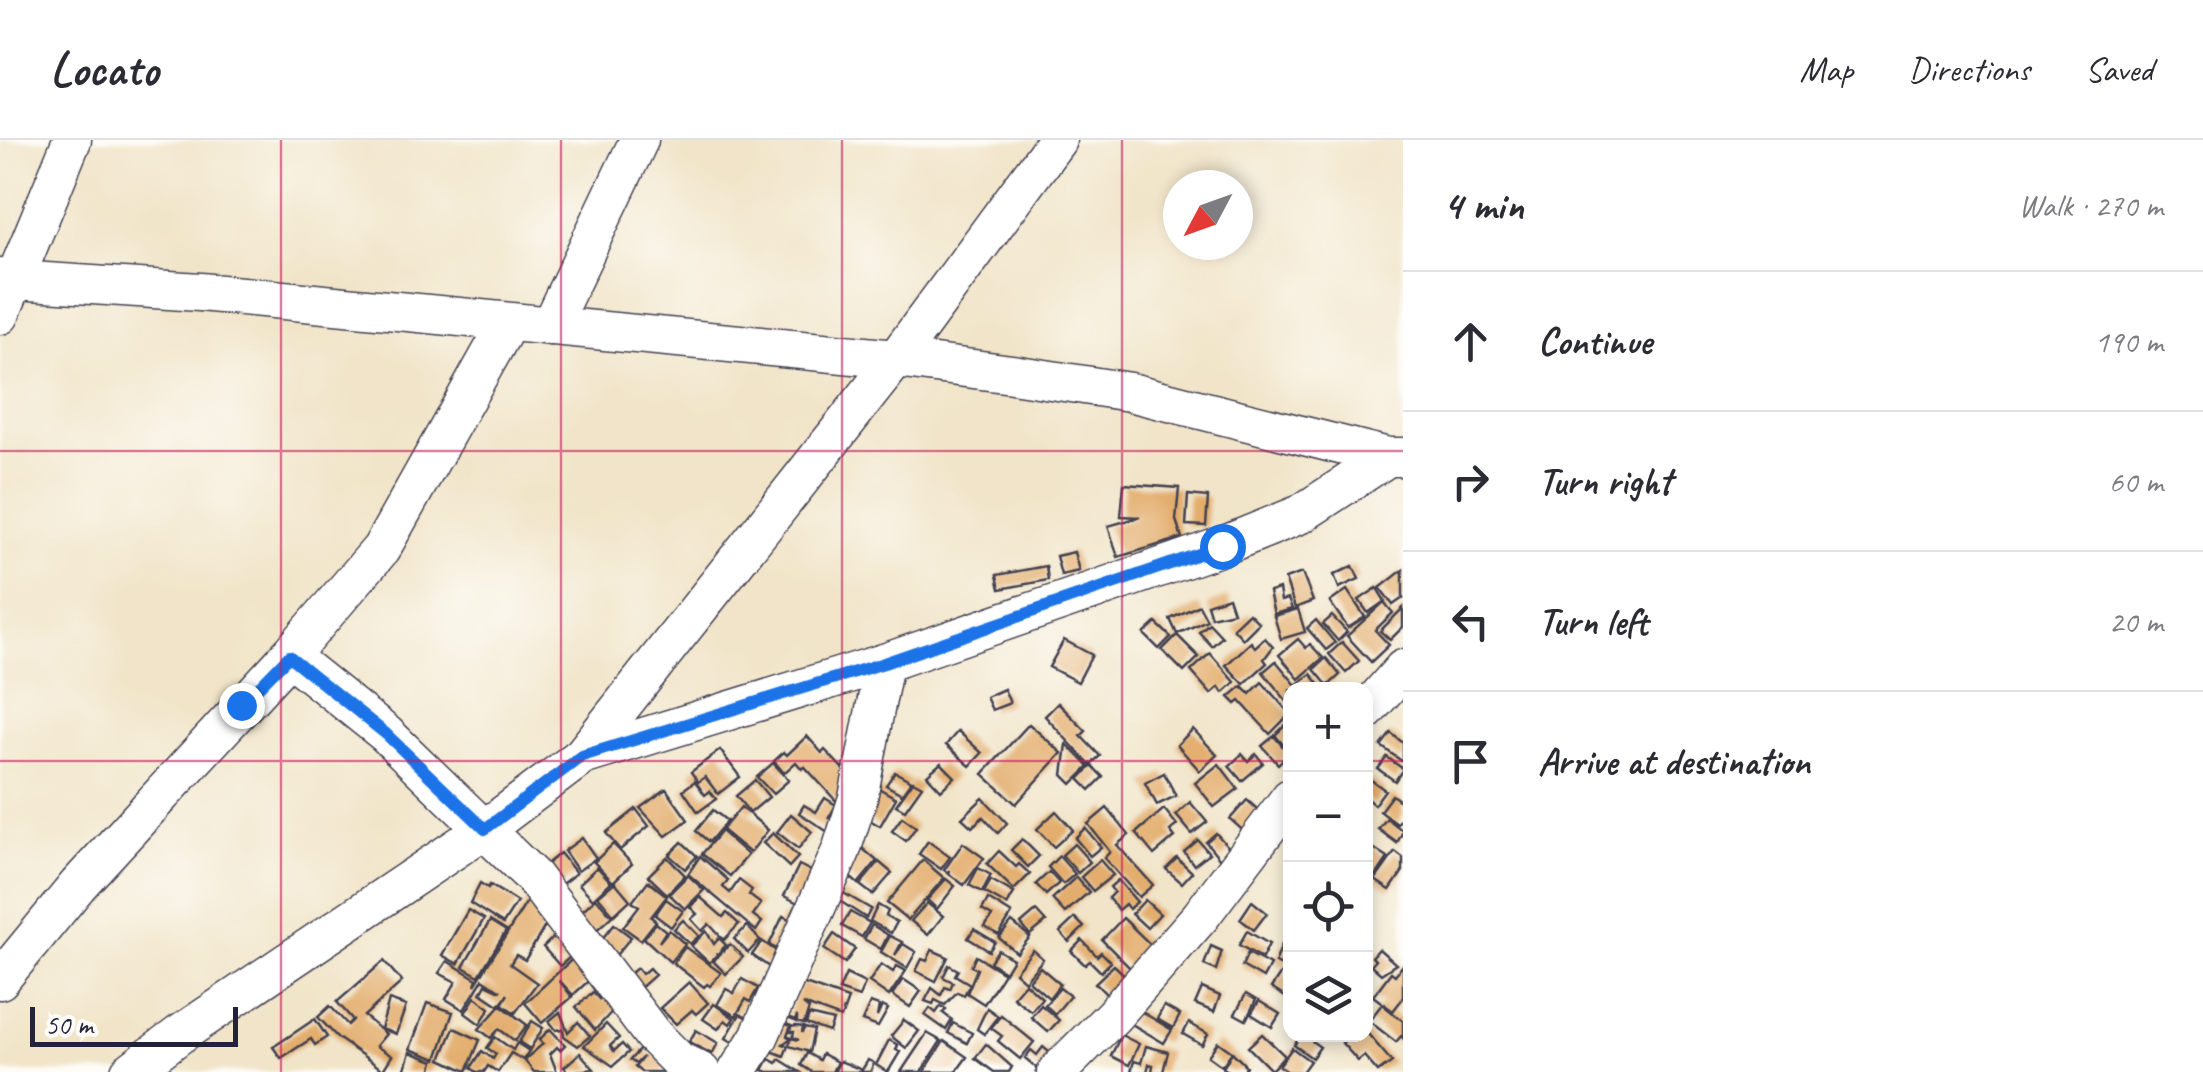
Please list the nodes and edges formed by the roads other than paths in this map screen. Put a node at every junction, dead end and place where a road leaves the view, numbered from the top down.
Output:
1 (72, 140) edge
2 (639, 140) edge
3 (1056, 140) edge
4 (8, 279) edge
5 (0, 315) edge
6 (508, 323) junction
7 (550, 326) junction
8 (896, 359) junction
9 (1395, 457) edge
10 (289, 656) junction
11 (884, 663) junction
12 (1403, 669) edge
13 (1373, 703) edge
14 (582, 756) junction
15 (1283, 807) edge
16 (485, 829) junction
17 (0, 980) edge
18 (130, 1072) edge
19 (701, 1072) edge
20 (737, 1072) edge
21 (1057, 1072) edge

1 - 4 street
2 - 7 street
3 - 8 street
4 - 5 street
4 - 6 street
6 - 7 street
6 - 10 street
7 - 8 street
8 - 9 street
8 - 14 street
9 - 11 street
10 - 16 street
10 - 17 street
11 - 14 street
11 - 20 street
12 - 13 street
14 - 16 street
15 - 21 street
16 - 18 street
16 - 19 street

